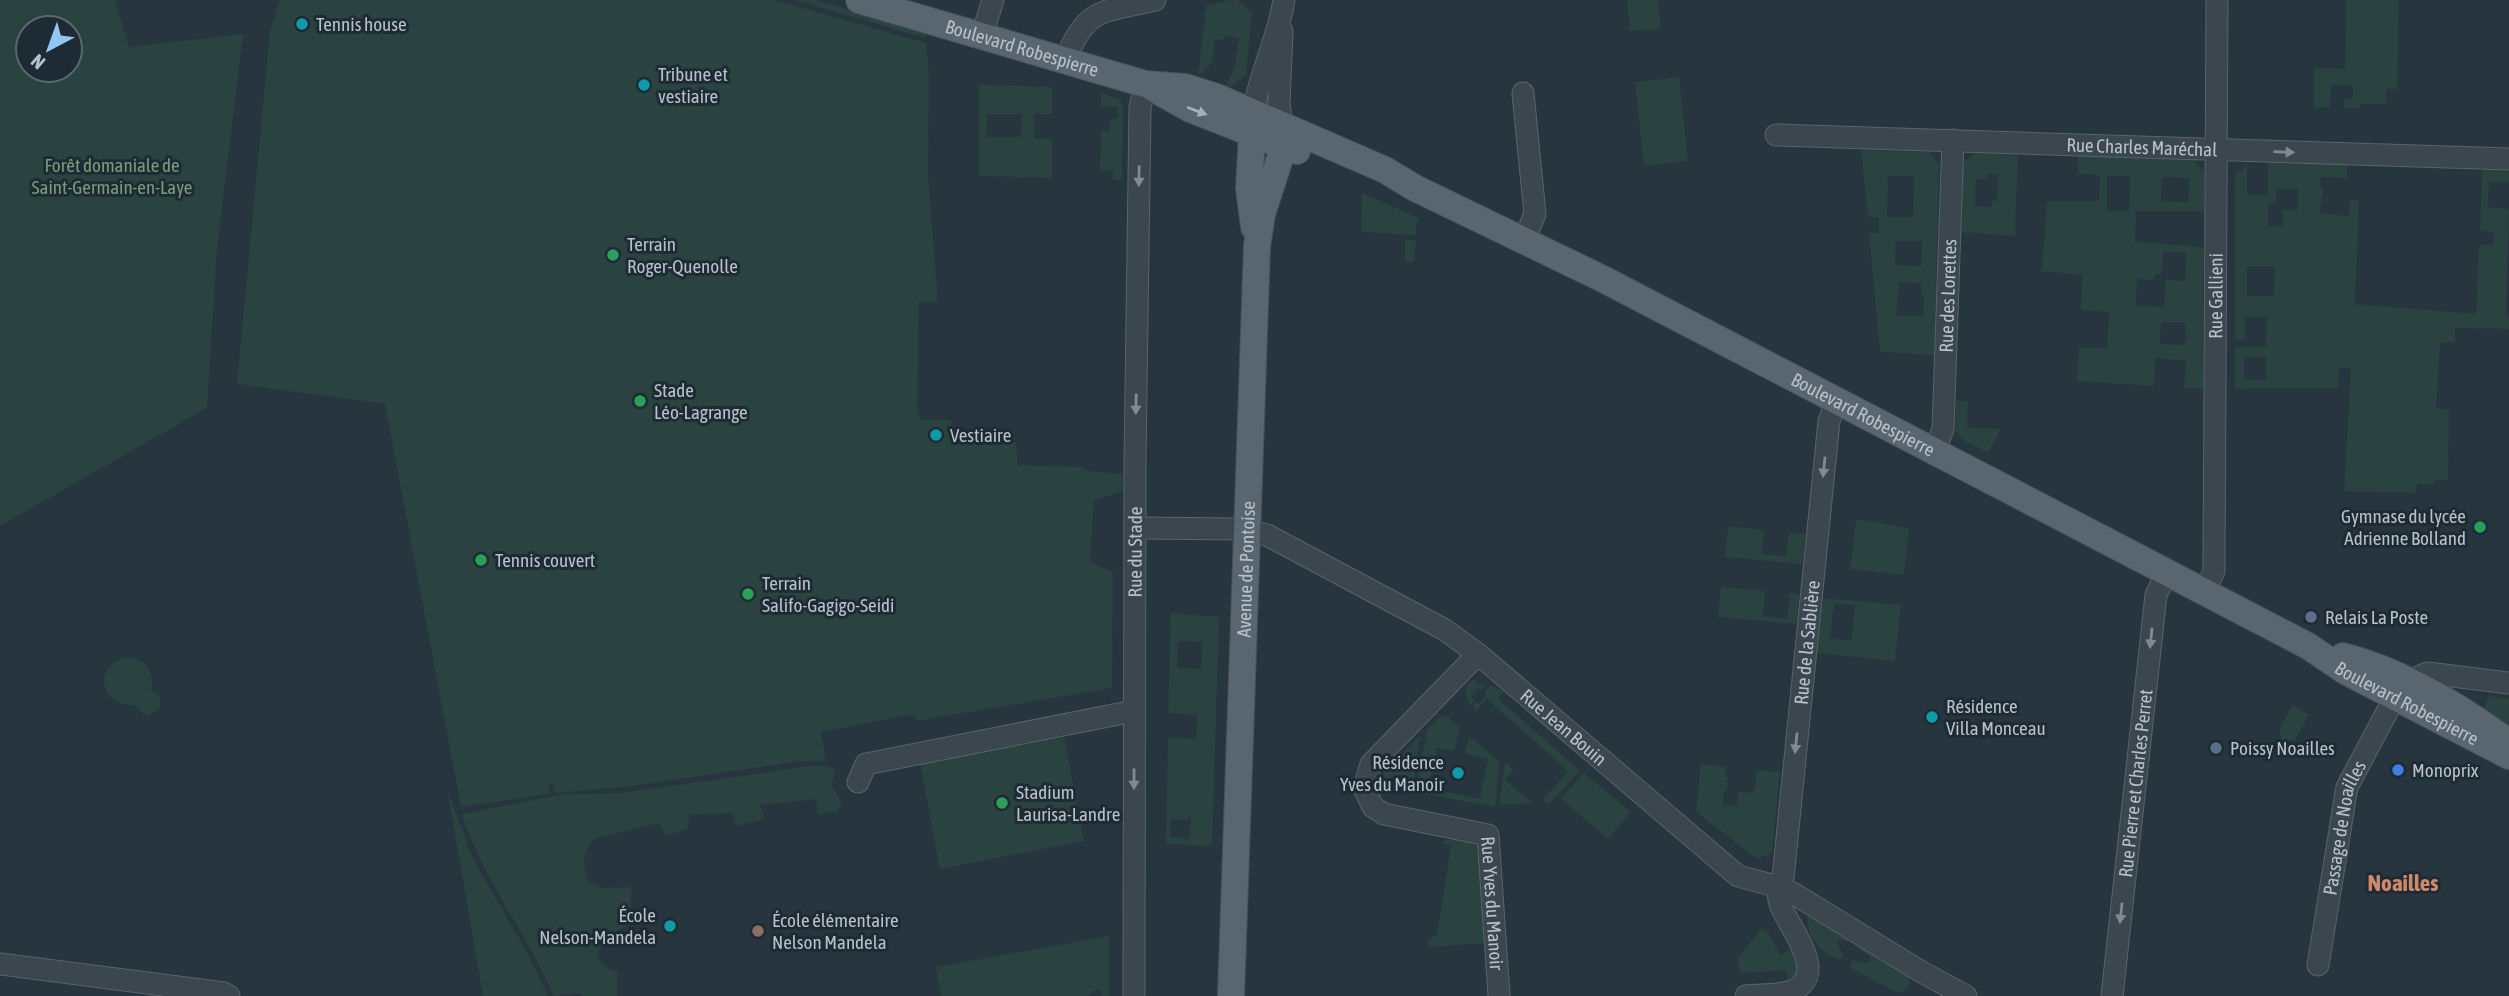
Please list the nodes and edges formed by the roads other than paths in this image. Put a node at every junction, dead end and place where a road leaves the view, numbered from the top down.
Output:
1 (859, 0) edge
2 (993, 0) edge
3 (1155, 0) edge
4 (2217, 0) edge
5 (1283, 9) edge
6 (982, 35) junction
7 (1066, 59) junction
8 (1523, 93) dead end
9 (1143, 96) junction
10 (1252, 122) junction
11 (1283, 135) junction
12 (1776, 135) dead end
13 (1953, 140) junction
14 (2216, 150) junction
15 (2509, 159) edge
16 (1524, 240) junction
17 (1256, 246) junction
18 (1836, 401) junction
19 (1934, 452) junction
20 (1135, 528) junction
21 (1245, 529) junction
22 (2166, 572) junction
23 (2204, 592) junction
24 (1478, 654) junction
25 (2474, 677) junction
26 (2509, 683) edge
27 (2402, 693) junction
28 (1134, 711) junction
29 (2441, 711) junction
30 (2509, 743) edge
31 (2509, 756) edge
32 (858, 782) dead end
33 (1779, 887) junction
34 (0, 964) edge
35 (2318, 965) dead end
36 (94, 986) edge
37 (229, 996) edge
38 (1134, 996) edge
39 (1231, 996) edge
40 (1499, 996) edge
41 (1746, 996) edge
42 (1966, 996) edge
43 (2112, 996) edge

1 - 6 main road, Boulevard Robespierre
2 - 6 street
3 - 7 street
4 - 14 street, Rue Gallieni
5 - 10 street
5 - 11 street
6 - 7 main road, Boulevard Robespierre
7 - 9 main road, Boulevard Robespierre
8 - 16 street
9 - 10 main road, Boulevard Robespierre
9 -> 20 street, Rue du Stade
10 - 11 main road, Boulevard Robespierre
10 - 17 main road
11 - 16 main road, Boulevard Robespierre
11 - 17 main road, Avenue de Pontoise
12 - 13 street, Rue Charles Maréchal
13 - 14 street, Rue Charles Maréchal
13 - 19 street, Rue des Lorettes
14 -> 15 street, Rue Charles Maréchal
14 - 23 street, Rue Gallieni
16 - 18 main road, Boulevard Robespierre
17 - 21 main road, Avenue de Pontoise
18 - 19 main road, Boulevard Robespierre
18 -> 33 street, Rue de la Sablière
19 - 22 main road, Boulevard Robespierre
20 - 21 street, Rue Jean Bouin
20 - 28 street, Rue du Stade
21 - 24 street, Rue Jean Bouin
21 - 39 main road, Avenue de Pontoise
22 - 23 main road, Boulevard Robespierre
22 -> 43 street, Rue Pierre et Charles Perret
23 - 27 main road, Boulevard Robespierre
24 - 33 street, Rue Jean Bouin
24 - 40 street, Rue Yves du Manoir
25 - 26 street
25 - 27 street
25 - 29 street
27 - 29 main road, Boulevard Robespierre
27 - 35 street, Passage de Noailles
28 - 32 street
28 -> 38 street, Rue du Stade
29 - 30 main road, Boulevard Robespierre
29 - 31 main road, Boulevard Robespierre
33 - 41 street
33 - 42 street, Rue Jean Bouin
34 - 36 street
36 - 37 street

